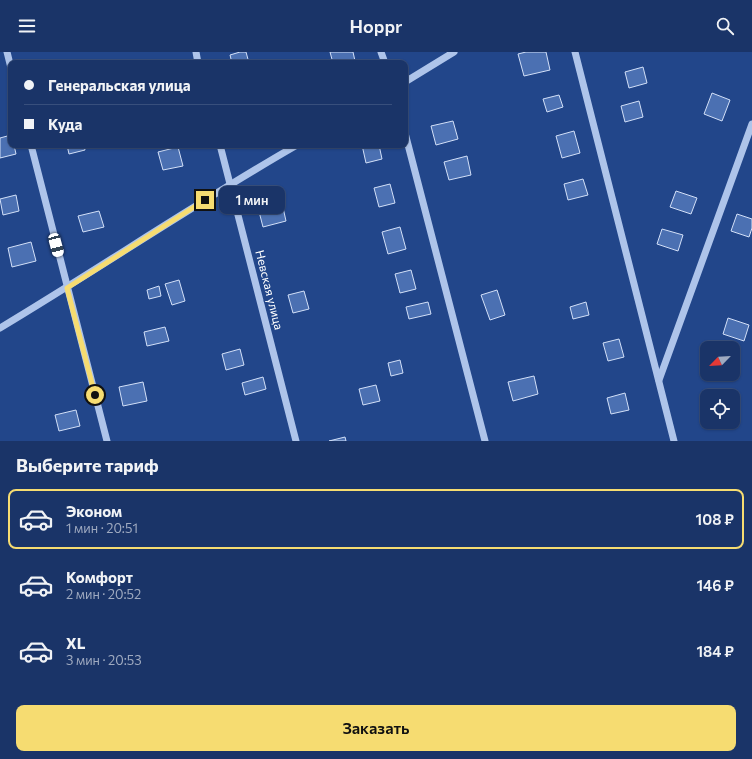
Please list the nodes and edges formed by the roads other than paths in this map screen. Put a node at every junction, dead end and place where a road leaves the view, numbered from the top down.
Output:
1 (454, 52) edge
2 (575, 52) edge
3 (408, 80) edge
4 (752, 124) edge
5 (408, 145) edge
6 (31, 148) edge
7 (221, 148) edge
8 (292, 148) edge
9 (230, 184) junction
10 (67, 288) junction
11 (0, 328) edge
12 (659, 380) junction
13 (107, 441) edge
14 (296, 441) edge
15 (485, 441) edge
16 (674, 441) edge

1 - 3 street
2 - 12 street
4 - 12 street
5 - 15 street
6 - 10 street
7 - 9 street, Невская улица
8 - 9 street
9 - 10 street
9 - 14 street, Невская улица
10 - 11 street
10 - 13 street
12 - 16 street

